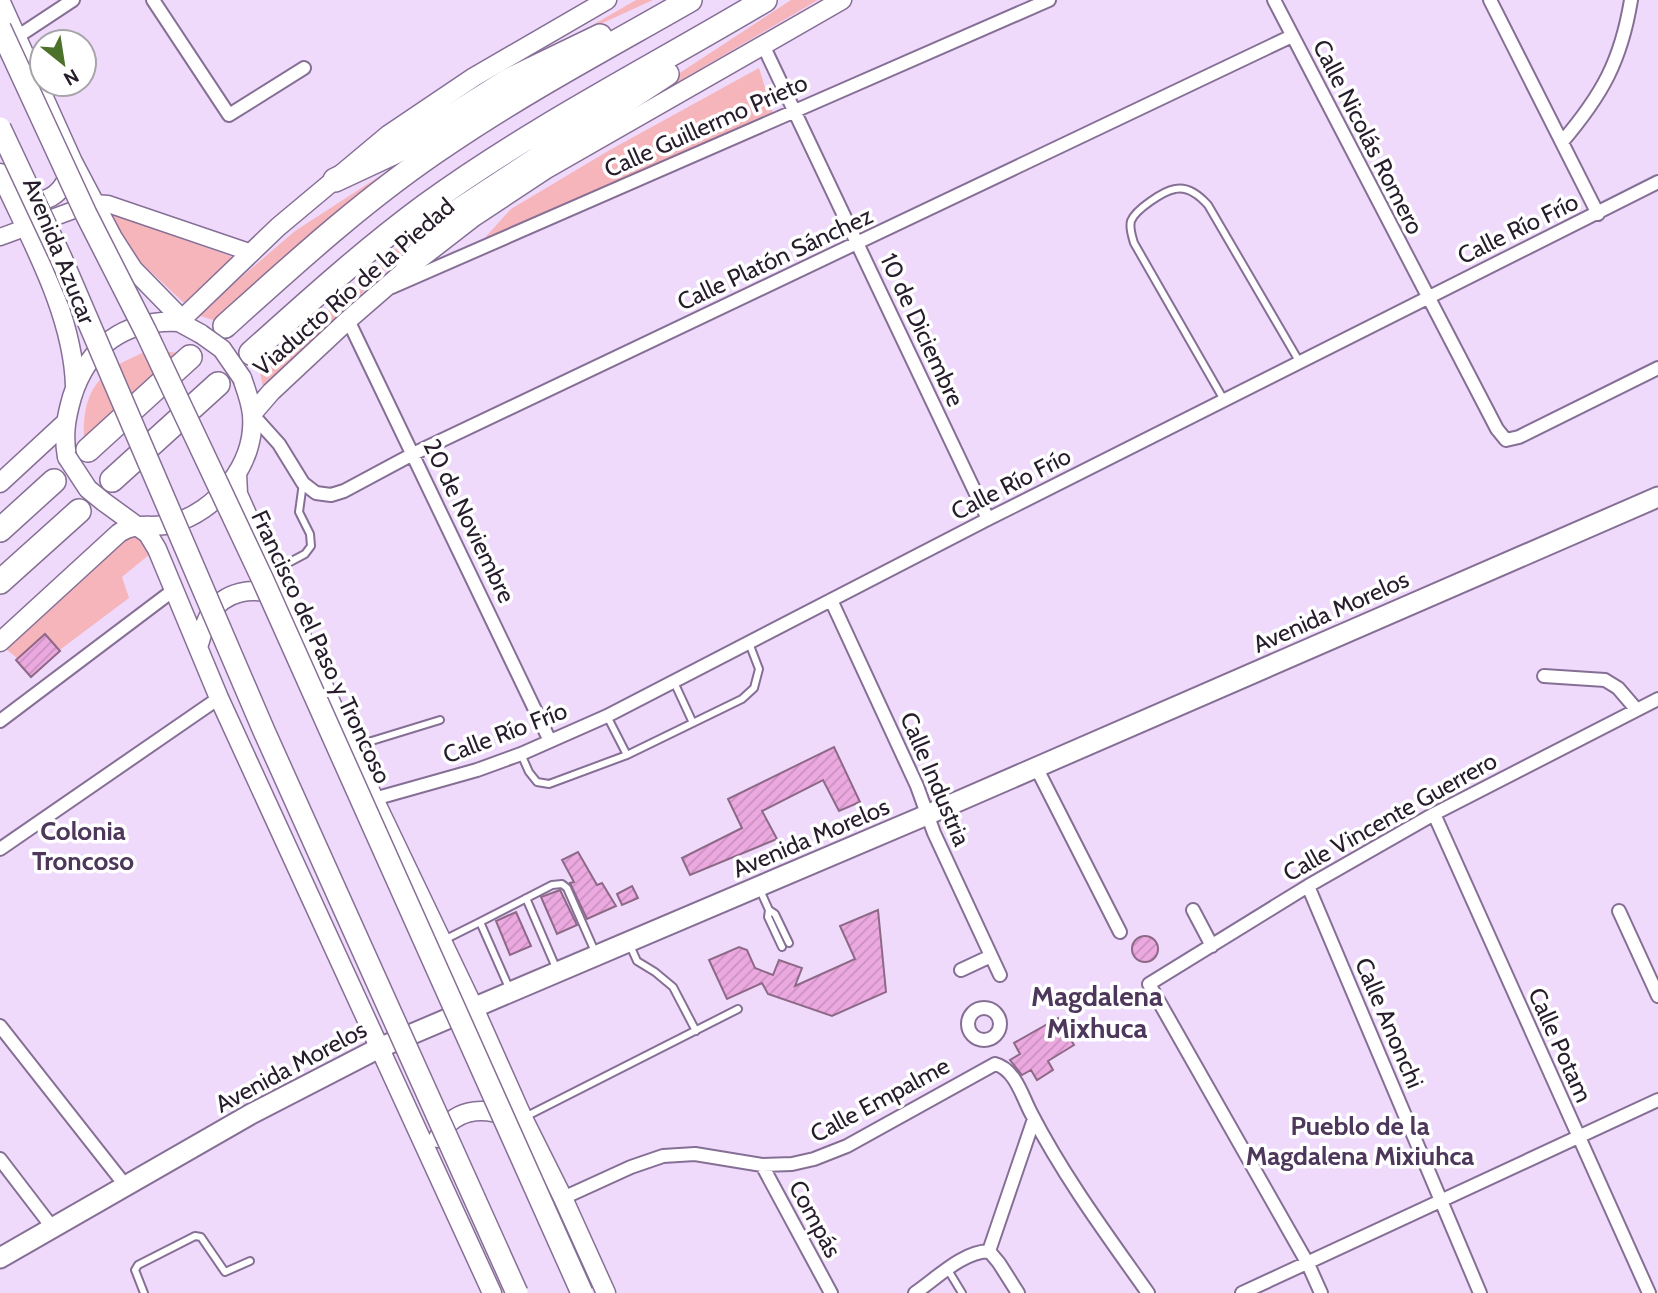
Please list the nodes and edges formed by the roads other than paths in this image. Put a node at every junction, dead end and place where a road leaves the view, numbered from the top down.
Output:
1 (0, 0) edge
2 (73, 0) edge
3 (153, 0) edge
4 (607, 0) edge
5 (690, 0) edge
6 (842, 0) edge
7 (1049, 0) edge
8 (1273, 0) edge
9 (1490, 0) edge
10 (1631, 0) edge
11 (759, 4) edge
12 (9, 33) edge
13 (1292, 36) junction
14 (763, 45) junction
15 (304, 68) dead end
16 (794, 109) junction
17 (0, 128) edge
18 (1562, 142) junction
19 (73, 162) junction
20 (335, 180) junction
21 (4, 181) edge
22 (1658, 182) edge
23 (93, 203) junction
24 (1598, 214) junction
25 (25, 227) junction
26 (0, 237) edge
27 (857, 243) junction
28 (252, 253) junction
29 (408, 268) junction
30 (381, 292) junction
31 (1427, 297) junction
32 (348, 320) junction
33 (179, 322) junction
34 (225, 326) dead end
35 (251, 353) dead end
36 (190, 357) dead end
37 (1299, 361) junction
38 (1658, 368) edge
39 (218, 384) dead end
40 (73, 396) junction
41 (1224, 400) junction
42 (252, 414) junction
43 (66, 422) junction
44 (77, 454) junction
45 (414, 454) junction
46 (237, 473) junction
47 (112, 480) dead end
48 (54, 481) dead end
49 (0, 483) edge
50 (303, 483) junction
51 (1658, 497) edge
52 (79, 511) dead end
53 (988, 519) junction
54 (136, 524) junction
55 (0, 530) edge
56 (272, 572) junction
57 (0, 582) edge
58 (174, 589) junction
59 (831, 600) junction
60 (285, 601) junction
61 (0, 642) edge
62 (749, 643) junction
63 (198, 647) junction
64 (1544, 676) dead end
65 (674, 682) junction
66 (219, 698) junction
67 (1658, 699) edge
68 (1636, 709) junction
69 (607, 716) junction
70 (440, 719) dead end
71 (0, 722) edge
72 (693, 723) junction
73 (550, 740) junction
74 (350, 747) junction
75 (521, 754) junction
76 (628, 755) junction
77 (1036, 767) junction
78 (374, 799) junction
79 (929, 814) junction
80 (1434, 814) junction
81 (0, 849) edge
82 (1308, 886) junction
83 (758, 887) junction
84 (526, 898) junction
85 (769, 910) junction
86 (1193, 910) dead end
87 (1619, 911) dead end
88 (480, 922) junction
89 (1120, 932) dead end
90 (442, 941) junction
91 (629, 942) junction
92 (789, 943) dead end
93 (1212, 946) junction
94 (782, 947) dead end
95 (597, 955) junction
96 (991, 956) junction
97 (961, 970) dead end
98 (558, 972) junction
99 (1000, 975) dead end
100 (511, 992) junction
101 (1658, 996) edge
102 (474, 1008) junction
103 (738, 1009) dead end
104 (0, 1026) edge
105 (696, 1031) junction
106 (984, 1040) dead end
107 (379, 1048) junction
108 (995, 1064) junction
109 (1658, 1100) edge
110 (523, 1118) junction
111 (1034, 1119) junction
112 (1579, 1137) junction
113 (0, 1159) edge
114 (433, 1161) junction
115 (762, 1165) junction
116 (125, 1185) junction
117 (563, 1198) junction
118 (1441, 1199) junction
119 (52, 1227) junction
120 (989, 1251) junction
121 (0, 1258) edge
122 (250, 1261) dead end
123 (1308, 1264) junction
124 (948, 1270) junction
125 (144, 1293) edge
126 (492, 1293) edge
127 (517, 1293) edge
128 (582, 1293) edge
129 (606, 1293) edge
130 (831, 1293) edge
131 (915, 1293) edge
132 (962, 1293) edge
133 (1018, 1293) edge
134 (1148, 1293) edge
135 (1242, 1293) edge
136 (1321, 1293) edge
137 (1480, 1293) edge
138 (1649, 1293) edge

1 - 12 main road, Avenida Azucar
2 - 12 street
3 - 15 street
4 - 20 main road
5 - 20 highway
5 - 34 highway, Viaducto Río de la Piedad
6 - 14 main road, Viaducto Río de la Piedad
7 - 16 street, Calle Guillermo Prieto
8 - 13 street, Calle Nicolás Romero
9 - 18 street
10 - 18 street
11 - 29 highway
11 - 35 highway, Viaducto Río de la Piedad
12 - 19 main road, Avenida Azucar
12 - 128 highway, Francisco del Paso y Troncoso, bridge
13 - 27 street, Calle Platón Sánchez
13 - 31 street, Calle Nicolás Romero
14 - 16 street, 10 de Diciembre
14 - 29 main road, Viaducto Río de la Piedad
16 - 27 street, 10 de Diciembre
16 - 30 street, Calle Guillermo Prieto
17 - 127 highway, bridge
18 - 24 street
19 - 21 main road
19 - 23 main road, Avenida Azucar
20 - 28 main road
21 - 25 main road, Avenida Azucar
22 - 24 street, Calle Río Frío
23 - 25 street
23 - 28 street
23 - 33 main road, Avenida Azucar
24 - 31 street, Calle Río Frío
25 - 26 street
25 - 40 main road, Avenida Azucar
27 - 45 street, Calle Platón Sánchez
27 - 53 street, 10 de Diciembre
28 - 33 main road
29 - 30 main road, Viaducto Río de la Piedad
30 - 32 main road, Viaducto Río de la Piedad
31 - 37 street, Calle Río Frío
31 - 38 street, Calle Nicolás Romero
32 - 42 main road, Viaducto Río de la Piedad
32 - 45 street, 20 de Noviembre
33 - 40 main road
33 - 42 main road, bridge
36 - 44 highway
37 - 41 street, Calle Río Frío
37 - 41 lane
39 - 47 highway
40 - 43 main road
41 - 53 street, Calle Río Frío
42 - 46 main road, Viaducto Río de la Piedad
42 - 50 street
43 - 44 main road
43 - 49 main road
44 - 54 main road, bridge
45 - 50 street, Calle Platón Sánchez
45 - 73 street, 20 de Noviembre
46 - 54 main road, Viaducto Río de la Piedad
46 - 56 main road, Francisco del Paso y Troncoso
48 - 55 highway
50 - 56 lane
51 - 77 main road, Avenida Morelos
52 - 57 highway
53 - 59 street, Calle Río Frío
54 - 58 main road
54 - 61 main road
56 - 60 main road, Francisco del Paso y Troncoso
58 - 63 main road
58 - 71 street
59 - 62 street, Calle Río Frío
59 - 79 street, Calle Industria
60 - 63 main road
60 - 74 main road, Francisco del Paso y Troncoso
62 - 65 street, Calle Río Frío
62 - 72 lane
63 - 66 main road
64 - 68 street
65 - 69 street, Calle Río Frío
65 - 72 lane
66 - 81 street
66 - 107 main road
67 - 68 street, Calle Vincente Guerrero
68 - 80 street, Calle Vincente Guerrero
69 - 73 street, Calle Río Frío
69 - 76 lane
70 - 74 lane
72 - 76 lane
73 - 75 street, Calle Río Frío
74 - 78 main road, Francisco del Paso y Troncoso
75 - 76 lane
75 - 78 street, Calle Río Frío
77 - 79 main road, Avenida Morelos
77 - 89 street
78 - 90 main road, Francisco del Paso y Troncoso
79 - 83 main road, Avenida Morelos
79 - 96 street, Calle Industria
80 - 82 street, Calle Vincente Guerrero
80 - 112 street, Calle Potam
82 - 93 street, Calle Vincente Guerrero
82 - 118 street, Calle Anonchi
83 - 85 lane
83 - 91 main road, Avenida Morelos
84 - 88 lane
84 - 95 lane
84 - 98 lane
85 - 92 lane
85 - 94 lane
86 - 93 street
87 - 101 street
88 - 90 lane
88 - 100 lane
90 - 102 main road, Francisco del Paso y Troncoso
91 - 95 main road, Avenida Morelos
91 - 105 lane
93 - 123 street, Calle Vincente Guerrero
95 - 98 main road, Avenida Morelos
96 - 97 street
96 - 99 street, Calle Industria
98 - 100 main road, Avenida Morelos
100 - 102 main road, Avenida Morelos
102 - 107 main road, Avenida Morelos
102 - 110 main road, Francisco del Paso y Troncoso
103 - 105 lane
104 - 116 street
105 - 110 lane
106 - 108 street
107 - 114 main road
107 - 116 main road, Avenida Morelos
108 - 111 street
108 - 115 street, Calle Empalme
109 - 112 street
110 - 114 main road
110 - 117 main road, Francisco del Paso y Troncoso
111 - 120 street
111 - 134 street
112 - 118 street
112 - 138 street, Calle Potam
113 - 119 street
114 - 126 main road
115 - 117 street, Calle Empalme
115 - 130 street, Compás
116 - 119 main road, Avenida Morelos
117 - 129 main road, Francisco del Paso y Troncoso
118 - 123 street
118 - 137 street, Calle Anonchi
119 - 121 main road, Avenida Morelos
120 - 124 street
120 - 133 street
122 - 125 lane
123 - 135 street
123 - 136 street
124 - 131 street
124 - 132 lane

